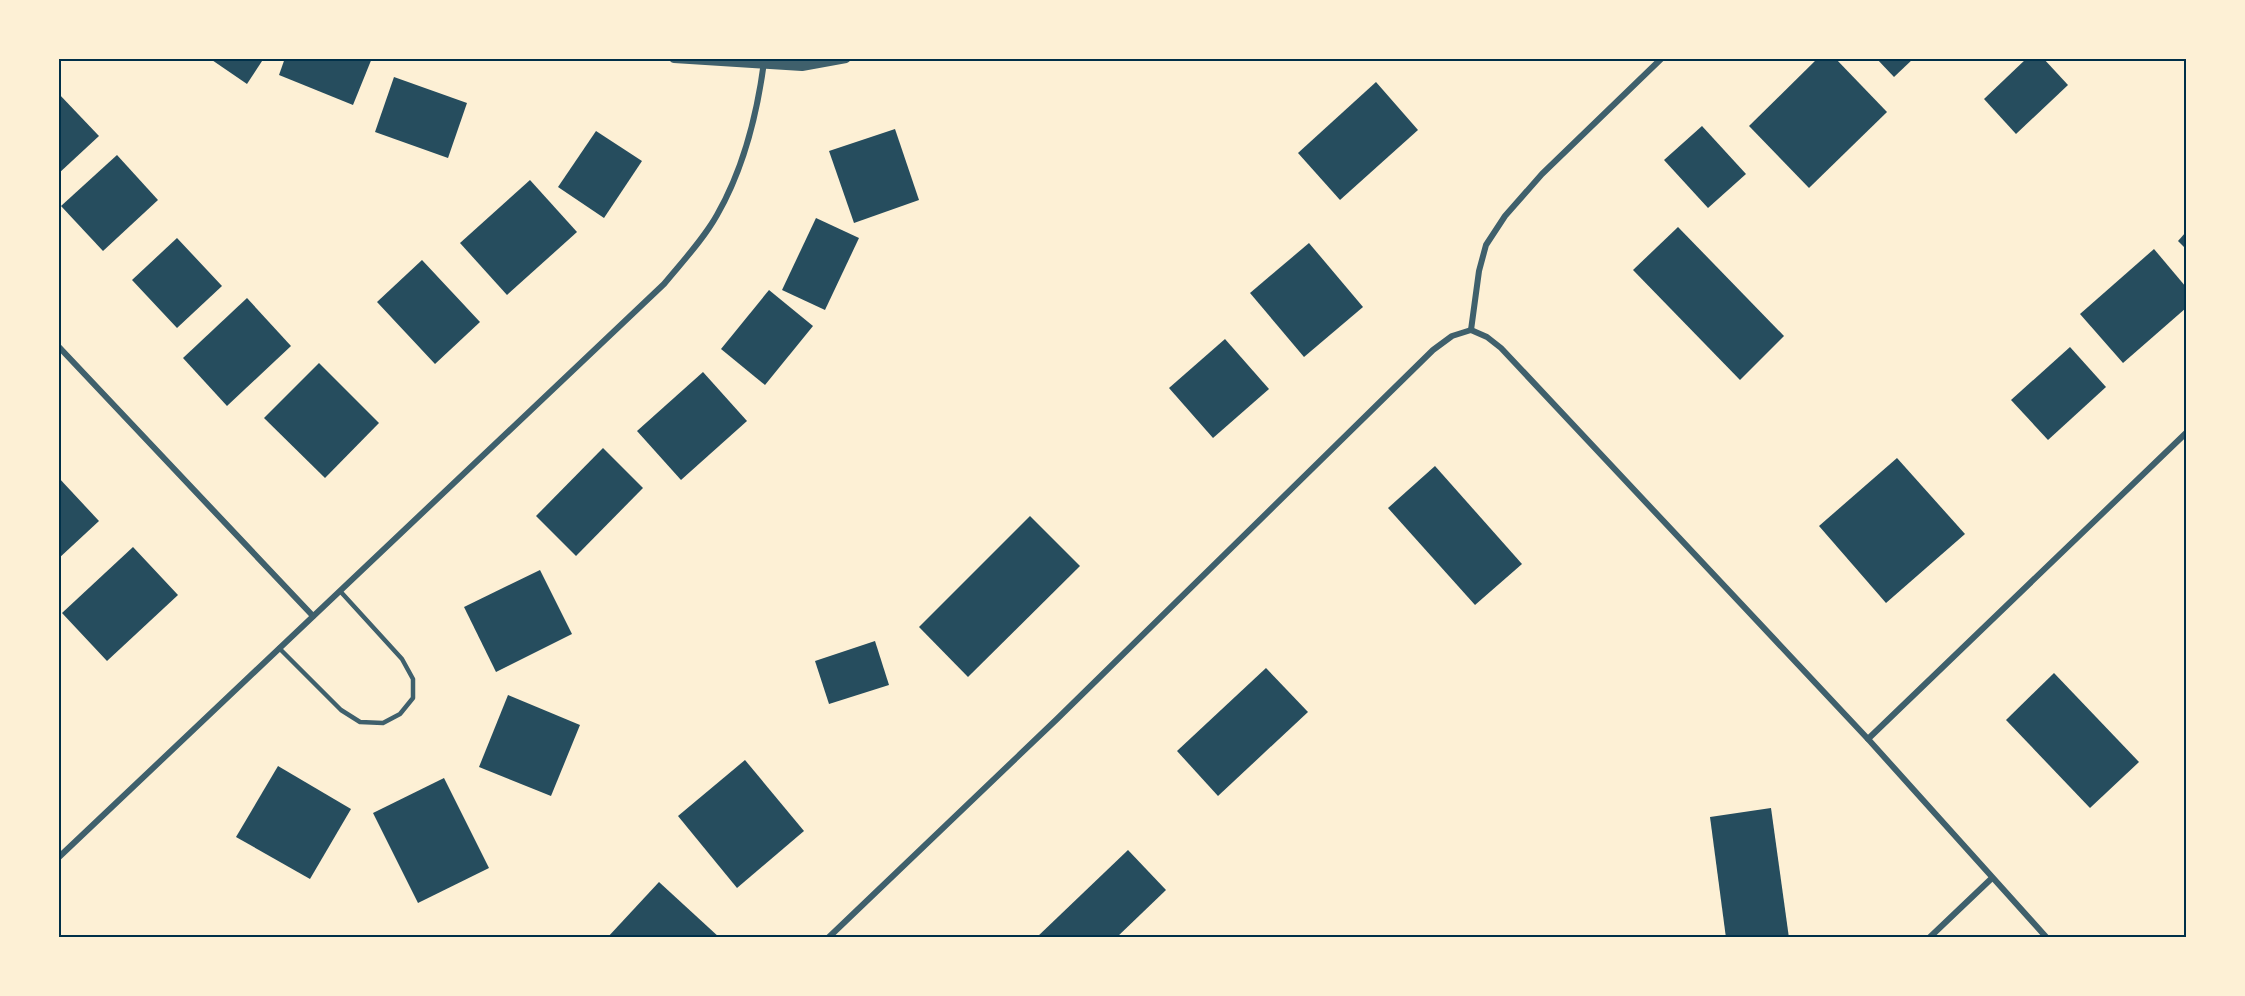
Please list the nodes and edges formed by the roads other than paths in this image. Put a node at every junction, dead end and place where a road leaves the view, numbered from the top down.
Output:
1 (674, 58) edge
2 (846, 58) edge
3 (1662, 58) edge
4 (764, 61) edge
5 (1471, 330) junction
6 (58, 346) edge
7 (2187, 433) edge
8 (340, 591) junction
9 (313, 616) junction
10 (279, 648) junction
11 (1868, 740) junction
12 (58, 858) edge
13 (1992, 878) junction
14 (828, 938) edge
15 (1929, 938) edge
16 (2047, 938) edge

1 - 4 street
2 - 4 street
3 - 5 street
4 - 8 street
5 - 11 street
5 - 14 street
6 - 9 street
7 - 11 street
8 - 9 street
8 - 10 lane
9 - 10 street
10 - 12 street
11 - 13 street
13 - 15 street
13 - 16 street

